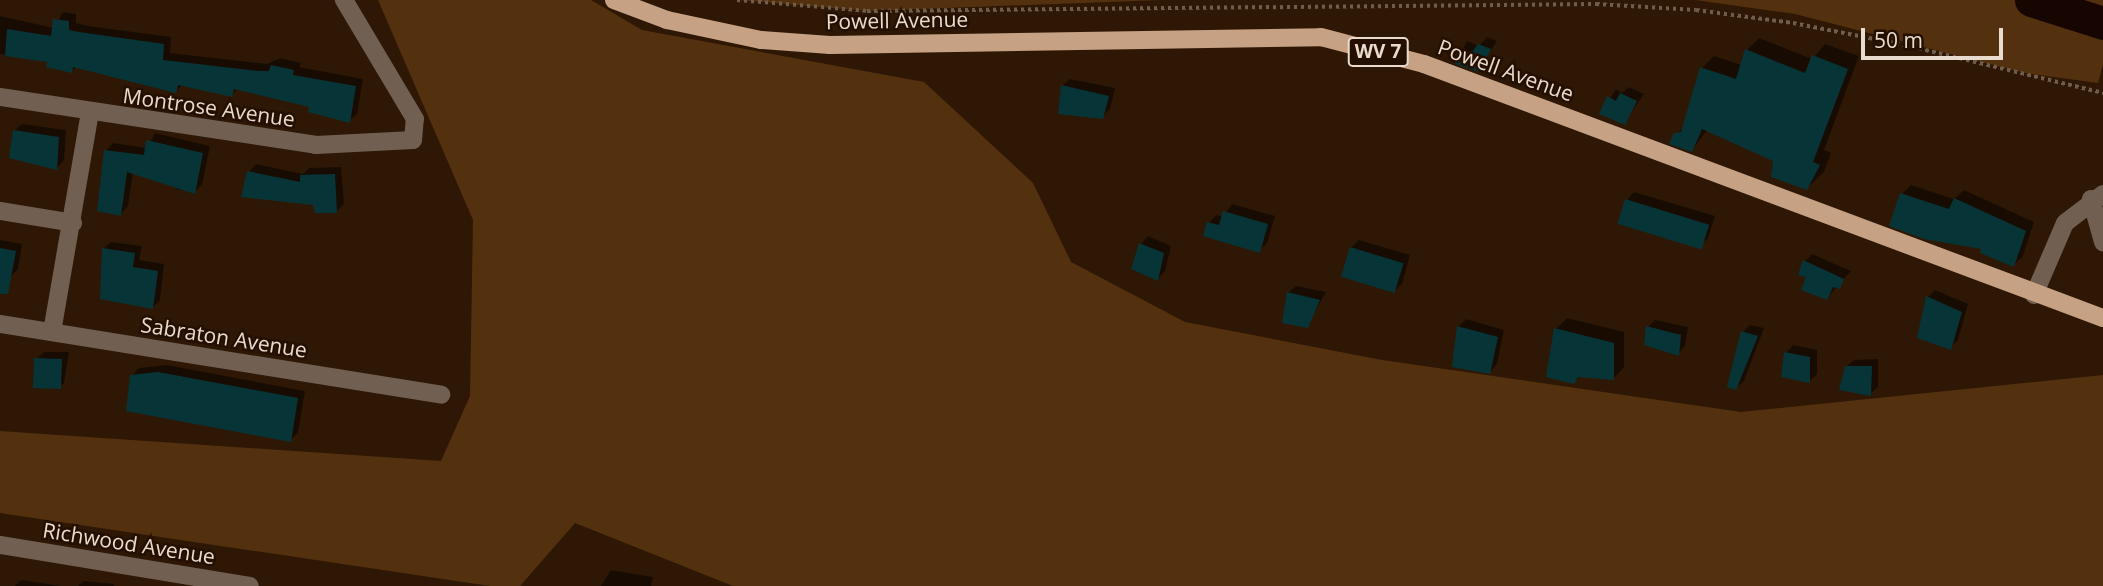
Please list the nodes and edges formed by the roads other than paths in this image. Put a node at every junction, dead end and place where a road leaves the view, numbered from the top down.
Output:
1 (344, 0) edge
2 (614, 0) edge
3 (0, 97) edge
4 (90, 113) junction
5 (2097, 197) edge
6 (0, 211) edge
7 (73, 223) junction
8 (2103, 242) edge
9 (2034, 295) junction
10 (2103, 318) edge
11 (0, 324) edge
12 (52, 332) junction
13 (441, 394) dead end
14 (0, 545) edge
15 (250, 586) edge

1 - 4 street, Montrose Avenue
2 - 9 main road, Powell Avenue / WV 7
3 - 4 street, Montrose Avenue
4 - 7 street
5 - 8 street
5 - 9 street
6 - 7 street
7 - 12 street
9 - 10 main road, Powell Avenue / WV 7
11 - 12 street, Sabraton Avenue
12 - 13 street, Sabraton Avenue
14 - 15 street, Richwood Avenue

